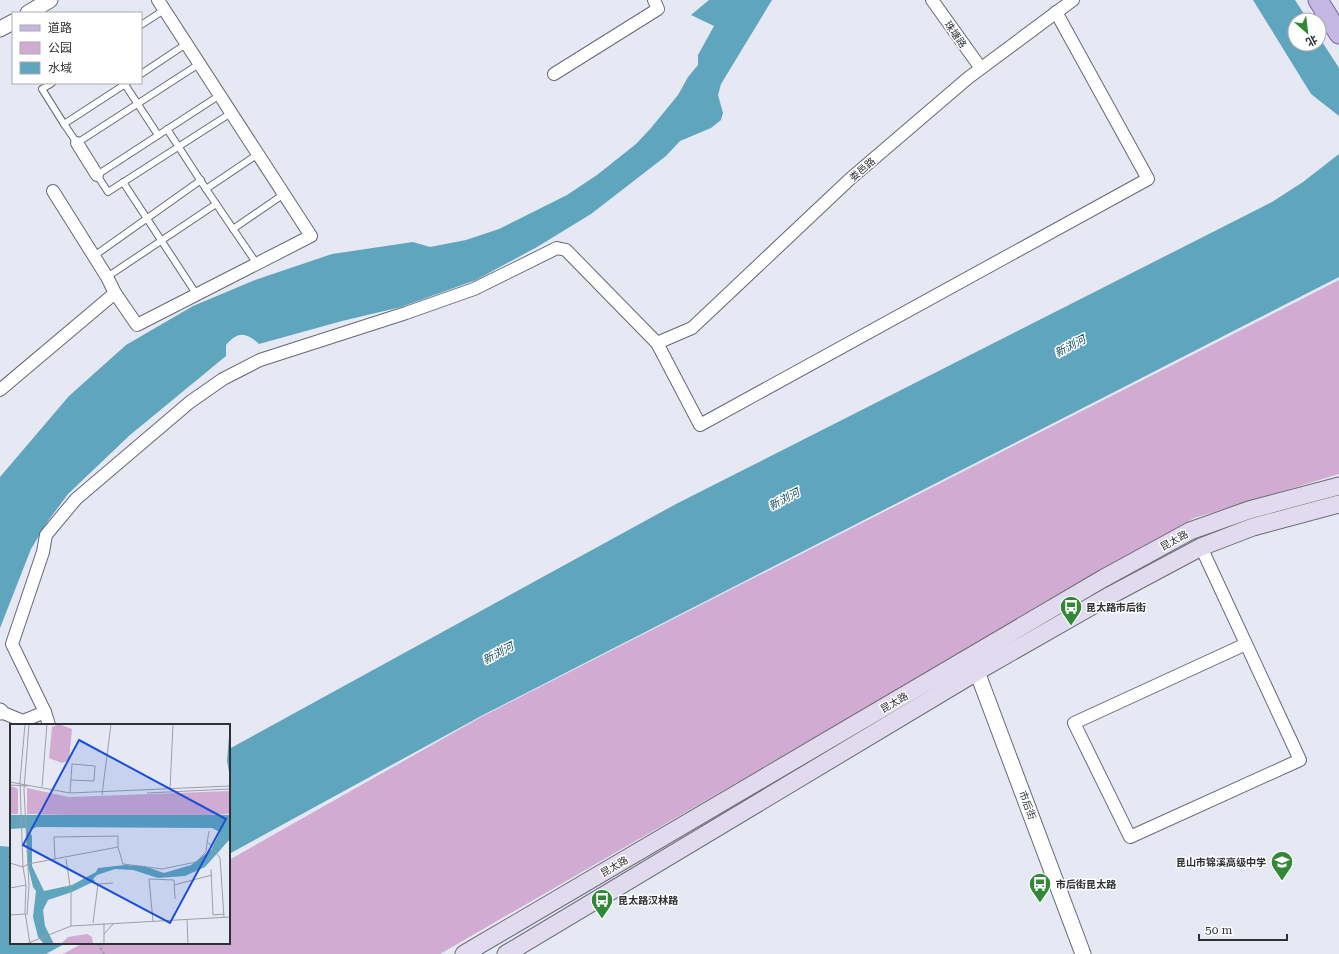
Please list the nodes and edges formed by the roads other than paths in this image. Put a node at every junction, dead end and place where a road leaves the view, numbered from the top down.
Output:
1 (50, 0) edge
2 (654, 0) edge
3 (932, 0) edge
4 (1073, 0) edge
5 (1318, 0) edge
6 (161, 5) edge
7 (30, 12) edge
8 (1056, 12) junction
9 (12, 23) edge
10 (142, 24) edge
11 (0, 29) edge
12 (1338, 33) edge
13 (186, 44) junction
14 (199, 64) junction
15 (980, 67) junction
16 (142, 73) edge
17 (554, 74) dead end
18 (51, 84) edge
19 (124, 84) edge
20 (126, 84) edge
21 (220, 95) junction
22 (138, 104) junction
23 (231, 113) junction
24 (64, 124) junction
25 (167, 130) junction
26 (158, 135) junction
27 (77, 143) junction
28 (178, 147) junction
29 (258, 154) junction
30 (97, 175) junction
31 (201, 180) junction
32 (123, 182) junction
33 (206, 189) junction
34 (53, 191) dead end
35 (284, 194) junction
36 (216, 204) junction
37 (147, 218) junction
38 (233, 228) junction
39 (162, 241) junction
40 (94, 256) junction
41 (257, 264) junction
42 (107, 278) junction
43 (115, 292) junction
44 (197, 295) junction
45 (657, 342) junction
46 (0, 390) edge
47 (1339, 486) edge
48 (1339, 504) edge
49 (1201, 547) junction
50 (1246, 644) junction
51 (975, 664) junction
52 (0, 711) edge
53 (45, 712) junction
54 (49, 724) edge
55 (498, 934) junction
56 (464, 954) edge
57 (508, 954) edge
58 (1083, 954) edge

1 - 7 street
2 - 17 street
3 - 15 street, 珠塘路
4 - 8 street, 娄邑路
5 - 12 main road
6 - 10 lane
6 - 13 street
8 - 15 street, 娄邑路
8 - 45 street
9 - 11 street
13 - 14 street
13 - 16 lane
14 - 21 street
14 - 22 lane
15 - 45 street, 娄邑路
18 - 24 lane
19 - 24 lane
20 - 22 lane
21 - 23 street
21 - 25 lane
22 - 26 lane
22 - 27 lane
23 - 28 lane
23 - 29 street
24 - 27 lane
25 - 26 lane
25 - 28 lane
26 - 30 lane
27 - 30 street
28 - 31 lane
28 - 32 lane
29 - 33 lane
29 - 35 street
30 - 32 lane
31 - 33 lane
31 - 37 lane
32 - 37 lane
33 - 36 lane
34 - 40 street
35 - 38 lane
35 - 41 street
36 - 38 lane
36 - 39 lane
37 - 39 lane
37 - 40 lane
38 - 41 lane
39 - 42 lane
39 - 44 lane
40 - 42 street
41 - 44 street
42 - 43 street
43 - 44 street
43 - 46 street
45 - 53 street
47 - 51 main road, 昆太路
48 - 49 main road, 昆太路
49 - 50 street
49 - 51 main road, 昆太路
50 - 50 street
51 - 55 main road, 昆太路
51 - 57 main road, 昆太路
51 - 58 street, 市后街
52 - 53 street
53 - 54 street
55 - 56 main road, 昆太路
55 - 57 street

